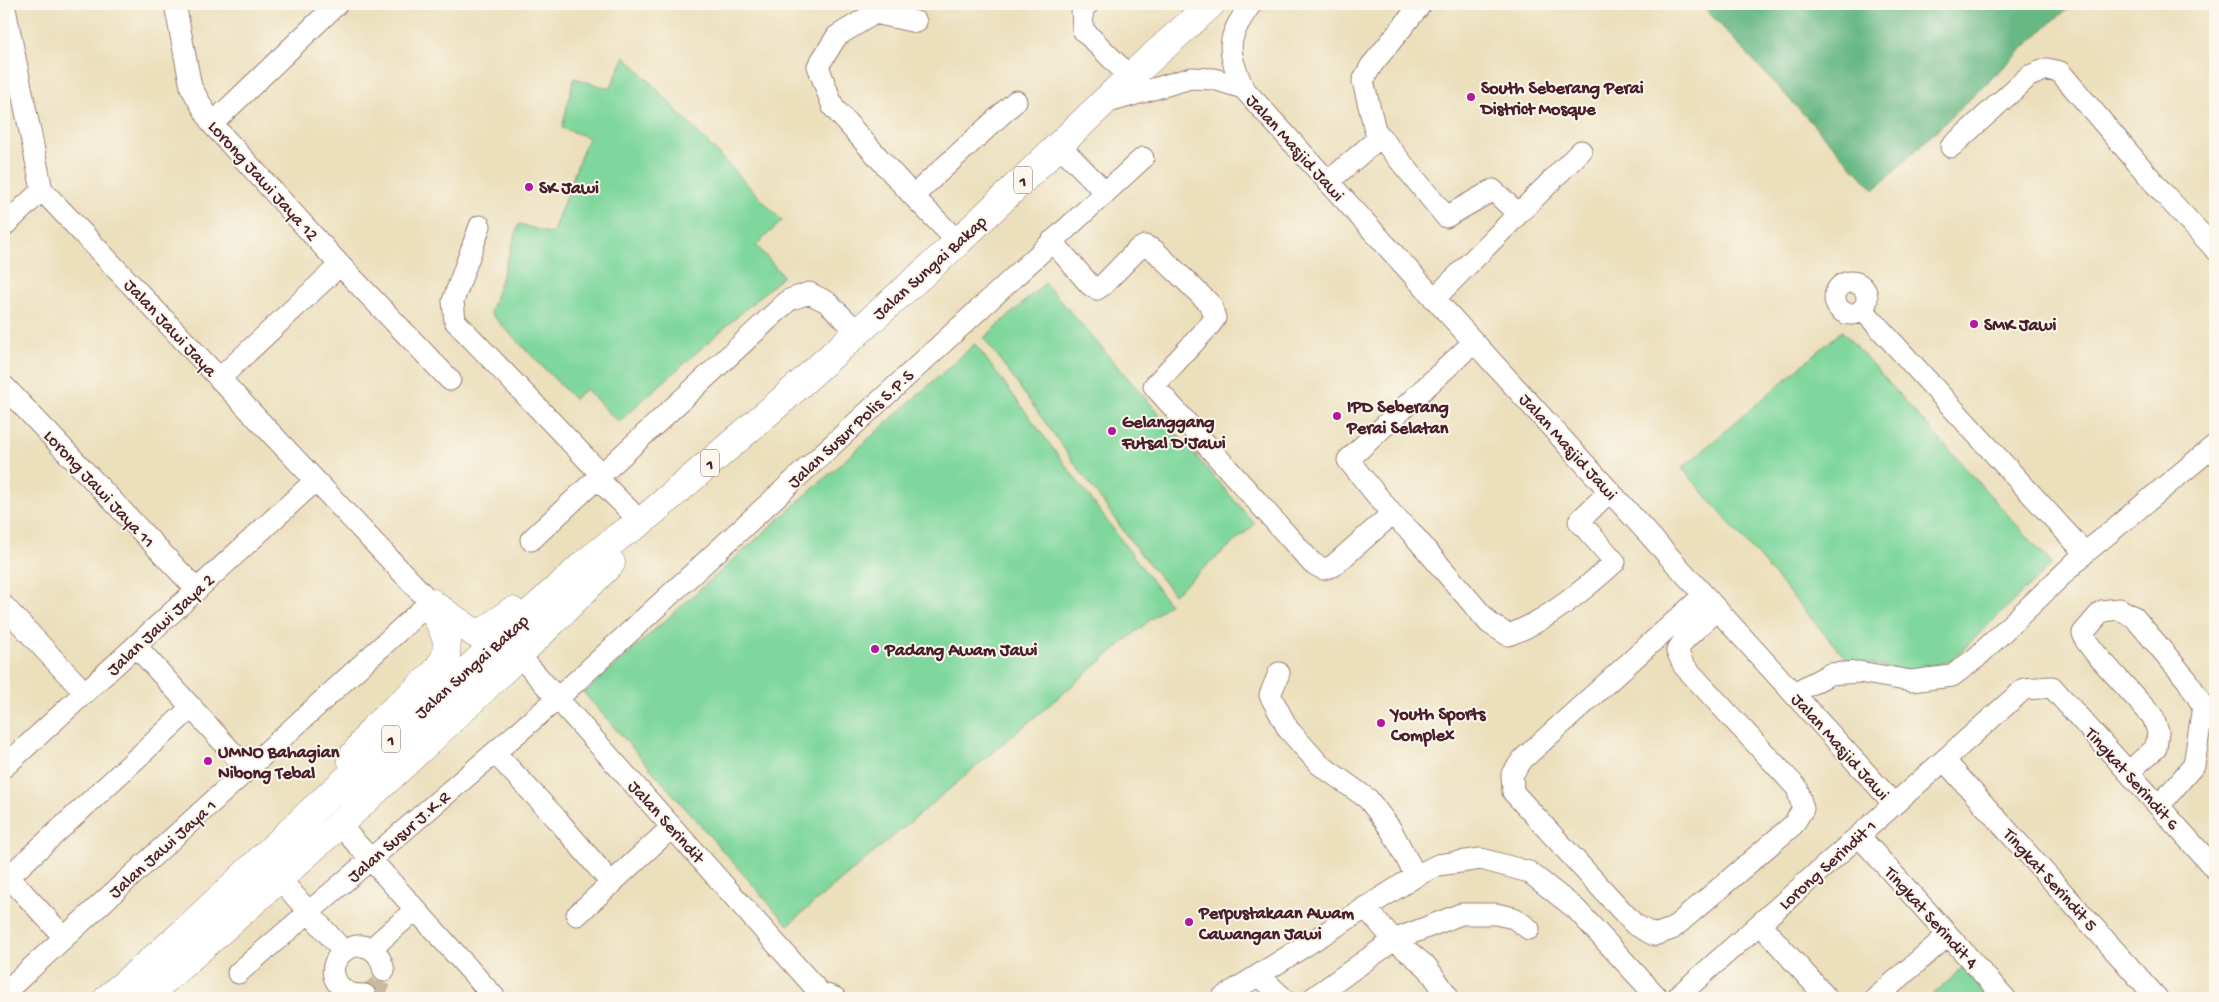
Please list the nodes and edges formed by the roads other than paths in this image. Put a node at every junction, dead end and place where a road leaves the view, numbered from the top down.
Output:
1 (4, 4) edge
2 (175, 4) edge
3 (337, 4) edge
4 (1088, 4) edge
5 (1211, 4) edge
6 (1250, 4) edge
7 (1421, 4) edge
8 (916, 22) dead end
9 (1130, 77) junction
10 (1243, 88) junction
11 (1016, 101) dead end
12 (1105, 103) junction
13 (212, 124) junction
14 (1380, 137) junction
15 (1060, 146) junction
16 (1951, 147) dead end
17 (1581, 151) dead end
18 (1142, 158) dead end
19 (1328, 182) junction
20 (42, 190) junction
21 (1106, 192) junction
22 (913, 196) junction
23 (1518, 214) junction
24 (4, 226) edge
25 (480, 226) dead end
26 (1052, 241) junction
27 (958, 242) junction
28 (2215, 249) edge
29 (340, 264) junction
30 (1434, 299) junction
31 (1863, 310) dead end
32 (858, 332) junction
33 (1474, 342) junction
34 (219, 378) junction
35 (450, 380) dead end
36 (4, 386) edge
37 (2215, 445) edge
38 (599, 476) junction
39 (316, 481) junction
40 (1610, 491) junction
41 (1392, 514) junction
42 (641, 522) junction
43 (531, 540) dead end
44 (2085, 553) junction
45 (582, 566) junction
46 (197, 590) junction
47 (430, 602) junction
48 (1710, 602) junction
49 (4, 606) edge
50 (136, 646) junction
51 (511, 647) junction
52 (1279, 672) dead end
53 (2052, 686) joint
54 (85, 693) junction
55 (1794, 693) junction
56 (557, 699) junction
57 (192, 708) junction
58 (495, 753) junction
59 (1944, 760) junction
60 (4, 767) edge
61 (248, 770) junction
62 (2128, 772) junction
63 (1894, 804) junction
64 (2159, 806) junction
65 (314, 809) junction
66 (339, 824) junction
67 (672, 827) junction
68 (1859, 836) junction
69 (371, 860) junction
70 (2215, 869) edge
71 (5, 876) edge
72 (1416, 876) junction
73 (279, 878) junction
74 (612, 884) junction
75 (1365, 907) junction
76 (416, 910) junction
77 (309, 912) junction
78 (577, 915) dead end
79 (1760, 924) junction
80 (1529, 929) dead end
81 (1948, 935) junction
82 (64, 938) junction
83 (1394, 940) junction
84 (371, 949) junction
85 (343, 951) junction
86 (384, 971) dead end
87 (238, 974) dead end
88 (1260, 976) junction
89 (4, 993) edge
90 (365, 995) dead end
91 (1447, 995) dead end
92 (1680, 997) edge
93 (108, 998) edge
94 (144, 998) edge
95 (495, 998) edge
96 (835, 998) edge
97 (1222, 998) edge
98 (1283, 998) edge
99 (1313, 998) edge
100 (1658, 998) edge
101 (1827, 998) edge
102 (1876, 998) edge
103 (2005, 998) edge
104 (2157, 998) edge

1 - 20 street
2 - 13 street, Lorong Jawi Jaya 12
3 - 13 street
4 - 9 street
5 - 9 highway, Jalan Sungai Bakap / 1
6 - 10 street, Jalan Masjid Jawi
7 - 14 street
8 - 22 street
9 - 12 highway, Jalan Sungai Bakap / 1
10 - 12 street, Jalan Masjid Jawi
10 - 19 street, Jalan Masjid Jawi
11 - 22 street
12 - 15 highway, Jalan Sungai Bakap / 1
13 - 29 street, Lorong Jawi Jaya 12
14 - 19 street
14 - 23 street
15 - 21 street
15 - 27 highway, Jalan Sungai Bakap / 1
16 - 28 street
17 - 23 street
18 - 21 street, Jalan Susur Polis S.P.S
19 - 30 street, Jalan Masjid Jawi
20 - 24 street
20 - 34 street, Jalan Jawi Jaya
21 - 26 street, Jalan Susur Polis S.P.S
22 - 27 street
23 - 30 street
25 - 38 street
26 - 41 street
26 - 56 street, Jalan Susur Polis S.P.S
27 - 32 highway, Jalan Sungai Bakap / 1
29 - 34 street
29 - 35 street, Lorong Jawi Jaya 12
30 - 33 street, Jalan Masjid Jawi
31 - 44 street
32 - 38 street
32 - 42 highway, Jalan Sungai Bakap / 1
33 - 40 street, Jalan Masjid Jawi
33 - 41 street
34 - 39 street, Jalan Jawi Jaya
36 - 46 street, Lorong Jawi Jaya 11
37 - 44 street
38 - 42 street
38 - 43 street
39 - 46 street, Jalan Jawi Jaya 2
39 - 47 street, Jalan Jawi Jaya
40 - 41 street
40 - 48 street, Jalan Masjid Jawi
42 - 45 highway, Jalan Sungai Bakap / 1
42 - 51 highway, Jalan Sungai Bakap / 1
44 - 55 street
45 - 47 highway
45 - 51 highway, Jalan Sungai Bakap / 1
46 - 50 street, Jalan Jawi Jaya 2
47 - 61 street, Jalan Jawi Jaya 1
47 - 65 highway
48 - 48 street
48 - 55 street, Jalan Masjid Jawi
49 - 54 street
50 - 54 street, Jalan Jawi Jaya 2
50 - 57 street
51 - 56 street, Jalan Serindit
51 - 65 highway, Jalan Sungai Bakap / 1
51 - 66 highway, Jalan Sungai Bakap / 1
52 - 72 street
53 - 59 street, Lorong Serindit 1
53 - 62 street, Tingkat Serindit 6
54 - 60 street, Jalan Jawi Jaya 2
55 - 63 street, Jalan Masjid Jawi
56 - 58 street, Jalan Susur J.K.R
56 - 67 street, Jalan Serindit
57 - 61 street
57 - 71 street
58 - 69 street, Jalan Susur J.K.R
58 - 74 street
59 - 63 street, Lorong Serindit 1
59 - 104 street, Tingkat Serindit 5
61 - 82 street, Jalan Jawi Jaya 1
62 - 64 street, Tingkat Serindit 6
62 - 64 street
63 - 68 street, Lorong Serindit 1
64 - 70 street, Tingkat Serindit 6
65 - 93 highway, Jalan Sungai Bakap / 1
66 - 69 street
66 - 73 highway, Jalan Sungai Bakap / 1
67 - 74 street
67 - 96 street, Jalan Serindit
68 - 79 street, Lorong Serindit 1
68 - 81 street, Tingkat Serindit 4
69 - 76 street
69 - 77 street, Jalan Susur J.K.R
71 - 82 street
72 - 75 street
72 - 100 street
73 - 77 street
73 - 94 highway, Jalan Sungai Bakap / 1
74 - 78 street
75 - 83 street
75 - 88 street
76 - 84 street
76 - 95 street
77 - 85 street
77 - 87 street, Jalan Susur J.K.R
79 - 92 street, Lorong Serindit 1
79 - 101 street
80 - 83 street
81 - 102 street
81 - 103 street, Tingkat Serindit 4
82 - 89 street, Jalan Jawi Jaya 1
83 - 91 street
83 - 99 street
84 - 85 street
84 - 86 street
85 - 90 street
88 - 97 street
88 - 98 street

